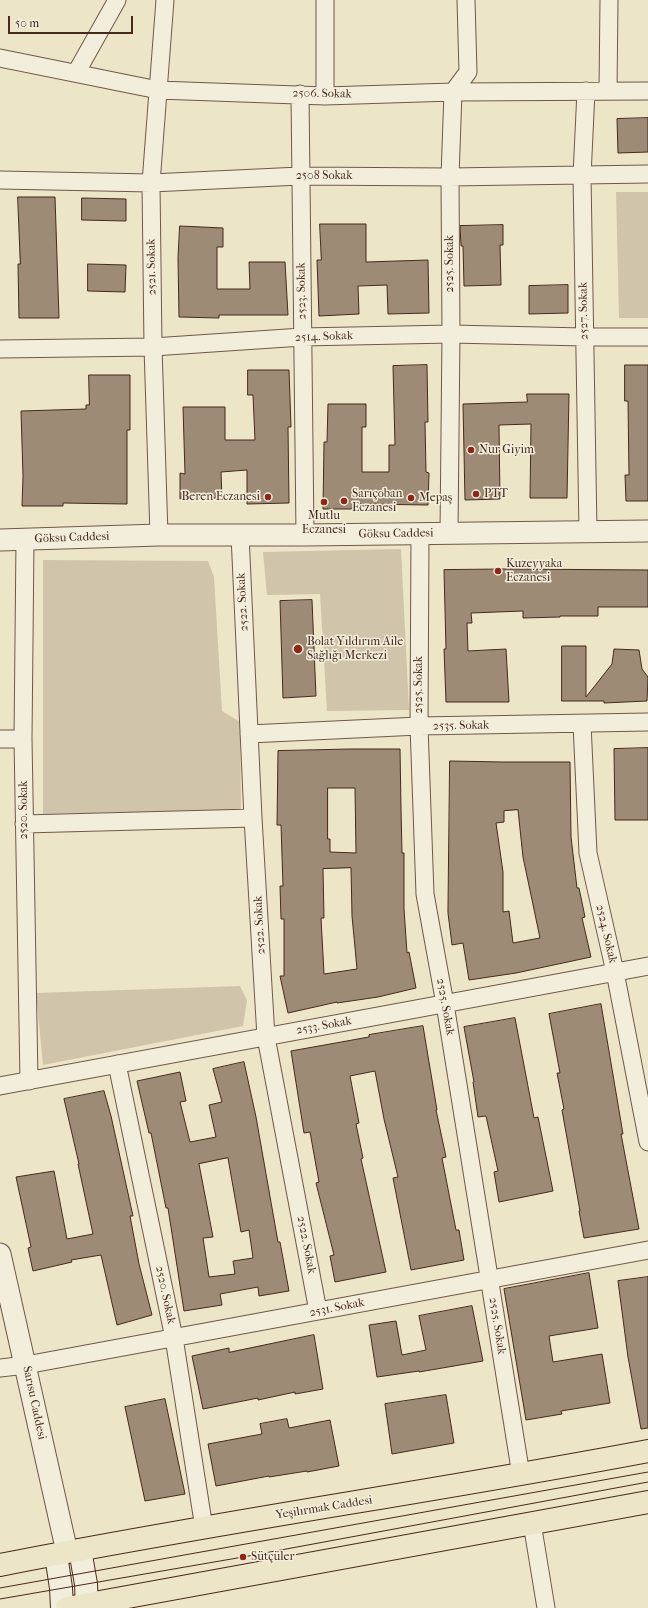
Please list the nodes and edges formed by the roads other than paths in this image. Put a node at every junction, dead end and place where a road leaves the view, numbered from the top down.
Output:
1 (117, 0) edge
2 (165, 0) edge
3 (325, 0) edge
4 (466, 0) edge
5 (609, 0) edge
6 (0, 58) edge
7 (76, 73) junction
8 (158, 90) junction
9 (586, 91) junction
10 (608, 91) junction
11 (648, 91) edge
12 (453, 92) junction
13 (300, 94) junction
14 (325, 96) junction
15 (648, 174) edge
16 (300, 176) junction
17 (582, 176) junction
18 (450, 177) junction
19 (0, 180) edge
20 (150, 182) junction
21 (451, 334) junction
22 (302, 337) junction
23 (584, 337) junction
24 (648, 337) edge
25 (153, 347) junction
26 (0, 349) edge
27 (648, 531) edge
28 (588, 532) junction
29 (449, 533) junction
30 (420, 534) junction
31 (159, 535) junction
32 (240, 535) junction
33 (305, 535) junction
34 (0, 540) edge
35 (25, 540) junction
36 (648, 722) edge
37 (582, 724) junction
38 (419, 726) junction
39 (250, 734) junction
40 (0, 739) edge
41 (23, 739) junction
42 (253, 818) junction
43 (24, 824) junction
44 (648, 966) edge
45 (615, 972) junction
46 (445, 1004) junction
47 (266, 1037) junction
48 (117, 1064) junction
49 (29, 1081) junction
50 (0, 1086) edge
51 (648, 1142) edge
52 (648, 1250) edge
53 (0, 1254) edge
54 (489, 1279) junction
55 (318, 1311) junction
56 (174, 1338) junction
57 (26, 1365) junction
58 (0, 1368) edge
59 (648, 1451) edge
60 (521, 1475) junction
61 (648, 1502) edge
62 (532, 1523) junction
63 (204, 1528) junction
64 (67, 1552) junction
65 (0, 1565) edge
66 (80, 1607) edge
67 (62, 1608) edge
68 (546, 1608) edge

1 - 7 street
2 - 8 street, 2521. Sokak
3 - 14 street
4 - 12 street
5 - 10 street
6 - 7 street, 2506. Sokak
7 - 8 street, 2506. Sokak
8 - 13 street, 2506. Sokak
8 - 20 street, 2521. Sokak
9 - 10 street, 2506. Sokak
9 - 12 street, 2506. Sokak
9 - 17 street, 2527. Sokak
10 - 11 street, 2506. Sokak
12 - 14 street, 2506. Sokak
12 - 18 street, 2525. Sokak
13 - 14 street, 2506. Sokak
13 - 16 street, 2523. Sokak
15 - 17 street, 2508 Sokak
16 - 18 street, 2508 Sokak
16 - 20 street, 2508 Sokak
16 - 22 street, 2523. Sokak
17 - 18 street, 2508 Sokak
17 - 23 street, 2527. Sokak
18 - 21 street, 2525. Sokak
19 - 20 street, 2508 Sokak
20 - 25 street, 2521. Sokak
21 - 22 street, 2514. Sokak
21 - 23 street, 2514. Sokak
21 - 29 street, 2525. Sokak
22 - 25 street, 2514. Sokak
22 - 33 street, 2523. Sokak
23 - 24 street, 2514. Sokak
23 - 28 street, 2527. Sokak
25 - 26 street, 2514. Sokak
25 - 31 street, 2521. Sokak
27 - 28 street, Göksu Caddesi
28 - 29 street, Göksu Caddesi
29 - 30 street, Göksu Caddesi
30 - 33 street, Göksu Caddesi
30 - 38 street, 2525. Sokak
31 - 32 street, Göksu Caddesi
31 - 35 street, Göksu Caddesi
32 - 33 street, Göksu Caddesi
32 - 39 street, 2522. Sokak
34 - 35 street, Göksu Caddesi
35 - 41 street, 2520. Sokak
36 - 37 street, 2535. Sokak
37 - 38 street, 2535. Sokak
37 - 45 street, 2524. Sokak
38 - 39 street, 2535. Sokak
38 - 46 street, 2525. Sokak
39 - 42 street, 2522. Sokak
40 - 41 street
41 - 43 street, 2520. Sokak
42 - 43 street
42 - 47 street, 2522. Sokak
43 - 49 street, 2520. Sokak
44 - 45 street, 2533. Sokak
45 - 46 street, 2533. Sokak
45 - 51 street, 2524. Sokak
46 - 47 street, 2533. Sokak
46 - 54 street, 2525. Sokak
47 - 48 street, 2533. Sokak
47 - 55 street, 2522. Sokak
48 - 49 street, 2533. Sokak
48 - 56 street, 2520. Sokak
49 - 50 street, 2533. Sokak
52 - 54 street, 2531. Sokak
53 - 57 street, Sarısu Caddesi
54 - 55 street, 2531. Sokak
54 - 60 street, 2525. Sokak
55 - 56 street, 2531. Sokak
56 - 57 street, 2531. Sokak
56 - 63 street, 2520. Sokak
57 - 58 street, 2531. Sokak
57 - 64 street, Sarısu Caddesi
59 - 60 main road, Yeşilırmak Caddesi
60 - 63 main road, Yeşilırmak Caddesi
61 - 62 main road
62 - 66 main road
62 - 68 street
63 - 64 main road, Yeşilırmak Caddesi
64 - 65 main road, Yeşilırmak Caddesi
64 - 66 main road
64 - 67 main road

